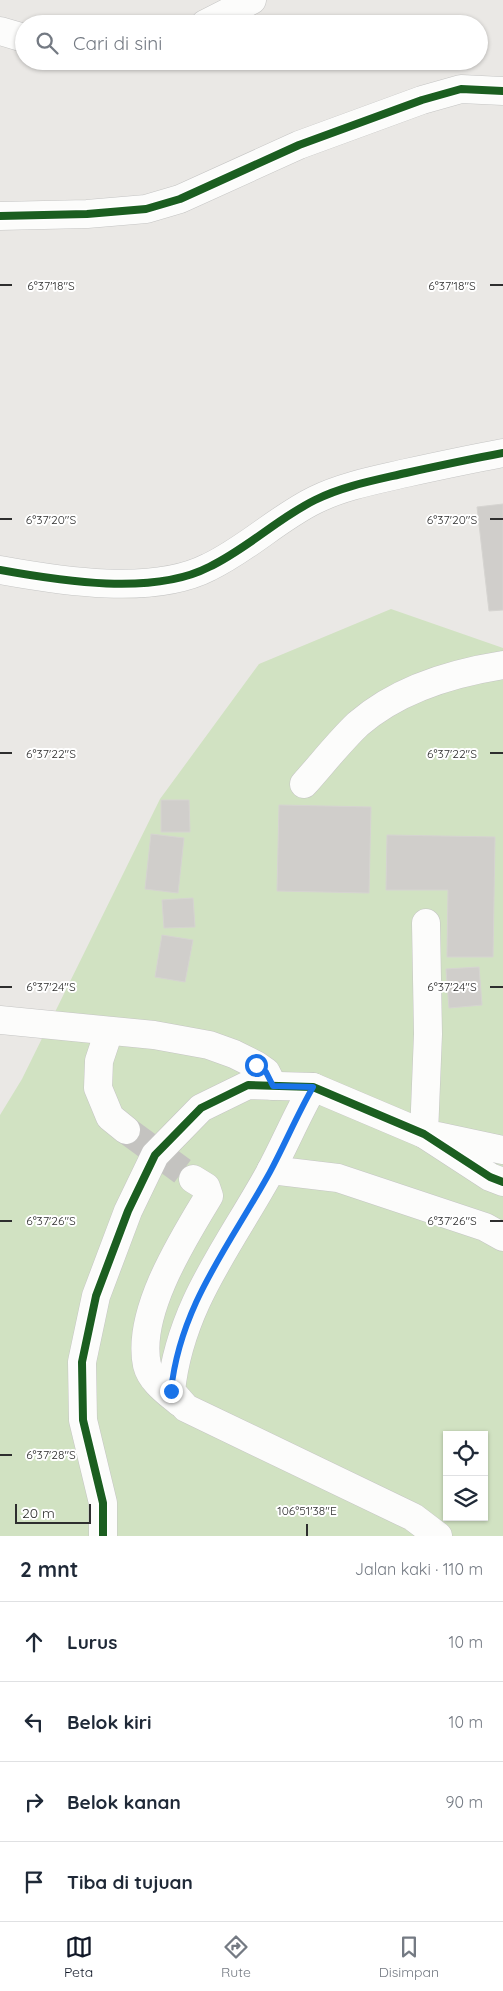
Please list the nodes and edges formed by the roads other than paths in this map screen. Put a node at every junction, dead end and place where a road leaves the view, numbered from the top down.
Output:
1 (252, 0) edge
2 (223, 15) edge
3 (0, 31) edge
4 (15, 35) edge
5 (503, 91) edge
6 (0, 216) edge
7 (503, 453) edge
8 (0, 570) edge
9 (503, 665) edge
10 (304, 784) dead end
11 (426, 923) dead end
12 (0, 1020) edge
13 (109, 1031) junction
14 (273, 1086) junction
15 (313, 1087) junction
16 (126, 1130) tunnel mouth
17 (424, 1134) junction
18 (503, 1150) edge
19 (271, 1170) junction
20 (193, 1179) tunnel mouth
21 (503, 1182) edge
22 (503, 1237) edge
23 (186, 1408) junction
24 (103, 1536) edge
25 (438, 1536) edge

1 - 2 street
3 - 4 street
5 - 6 street
7 - 8 street
9 - 10 street
11 - 17 street
12 - 13 street
13 - 14 street
13 - 16 street
14 - 15 street
14 - 24 street
15 - 17 street
15 - 19 street
17 - 18 street
17 - 21 street
19 - 22 street
19 - 23 street
20 - 23 street
23 - 25 street

